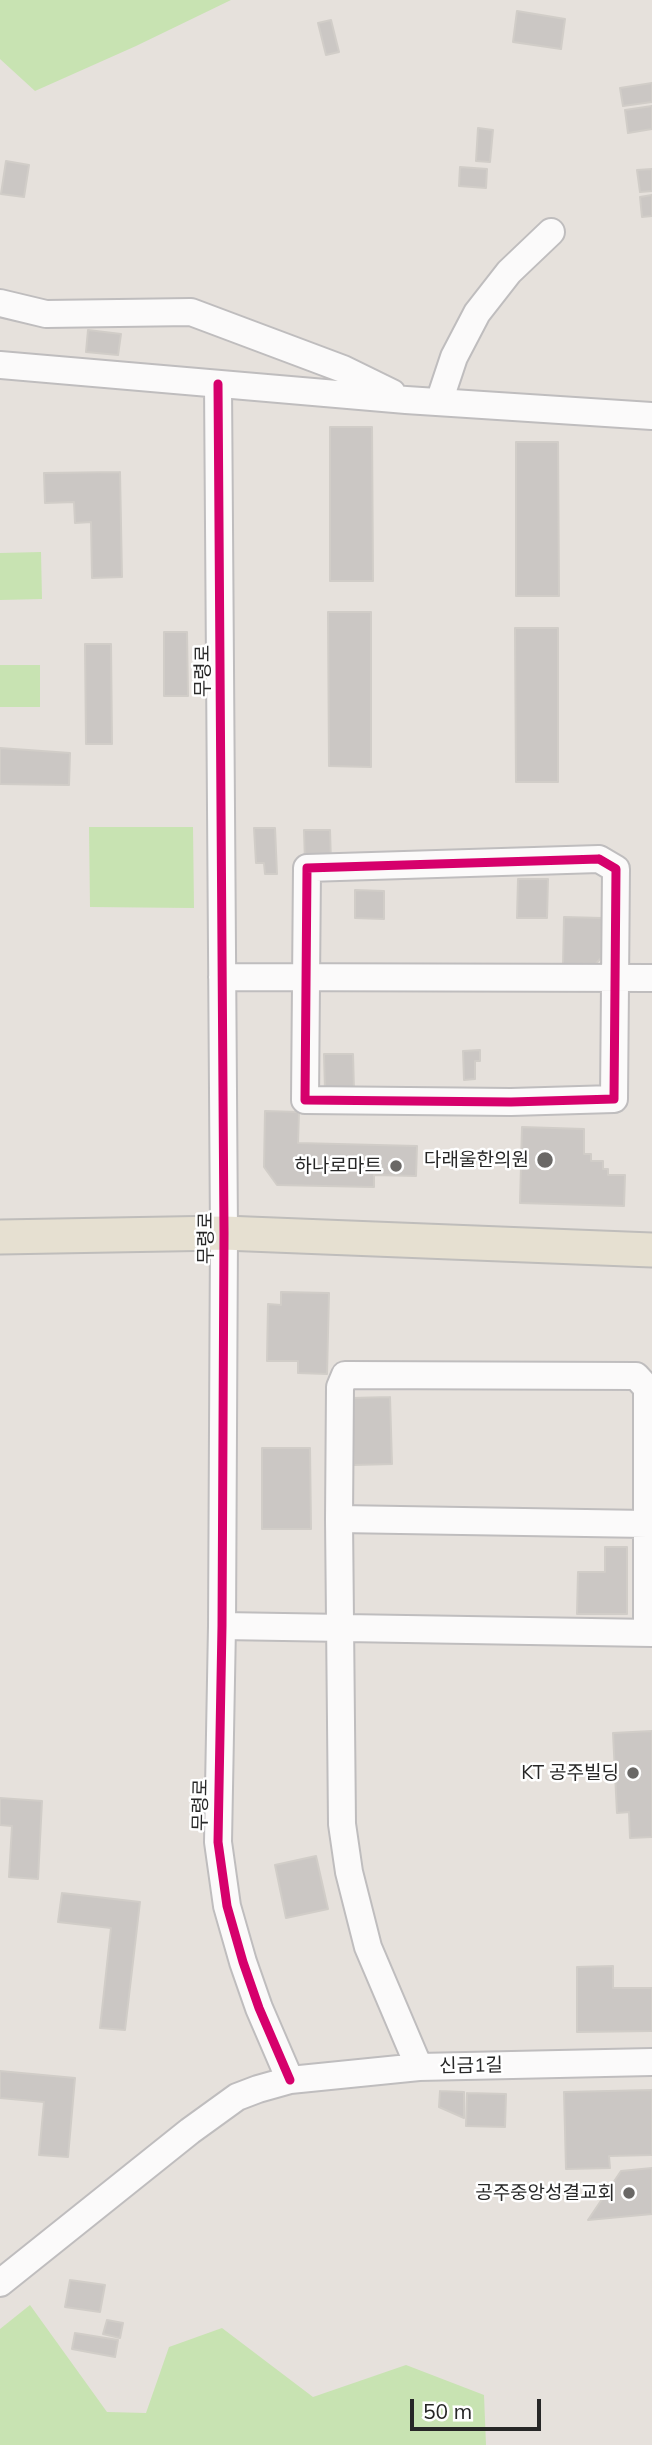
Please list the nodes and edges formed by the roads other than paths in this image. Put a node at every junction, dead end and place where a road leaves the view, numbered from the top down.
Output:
1 (551, 232) dead end
2 (0, 303) edge
3 (0, 365) edge
4 (218, 384) junction
5 (406, 400) junction
6 (439, 402) junction
7 (652, 416) edge
8 (222, 977) junction
9 (306, 978) junction
10 (614, 978) junction
11 (652, 978) edge
12 (224, 1233) junction
13 (0, 1237) edge
14 (652, 1250) edge
15 (338, 1519) junction
16 (647, 1524) junction
17 (222, 1626) junction
18 (340, 1628) junction
19 (650, 1633) edge
20 (652, 2062) edge
21 (419, 2067) junction
22 (290, 2080) junction
23 (0, 2283) edge

1 - 6 street
2 - 5 street
3 - 4 street
4 - 5 street
4 - 8 street, 무령로
5 - 6 street
6 - 7 street
8 - 9 street
8 - 12 street, 무령로
9 - 10 street
9 - 10 street
9 - 10 street
10 - 11 street
12 - 13 main road, 무령로
12 - 14 main road, 무령로
12 - 17 street, 무령로
15 - 16 street
15 - 16 street
15 - 18 street
16 - 19 street
17 - 18 street
17 - 22 street, 무령로
18 - 19 street
18 - 21 street
20 - 21 street, 신금1길
21 - 22 street, 신금1길
22 - 23 street

